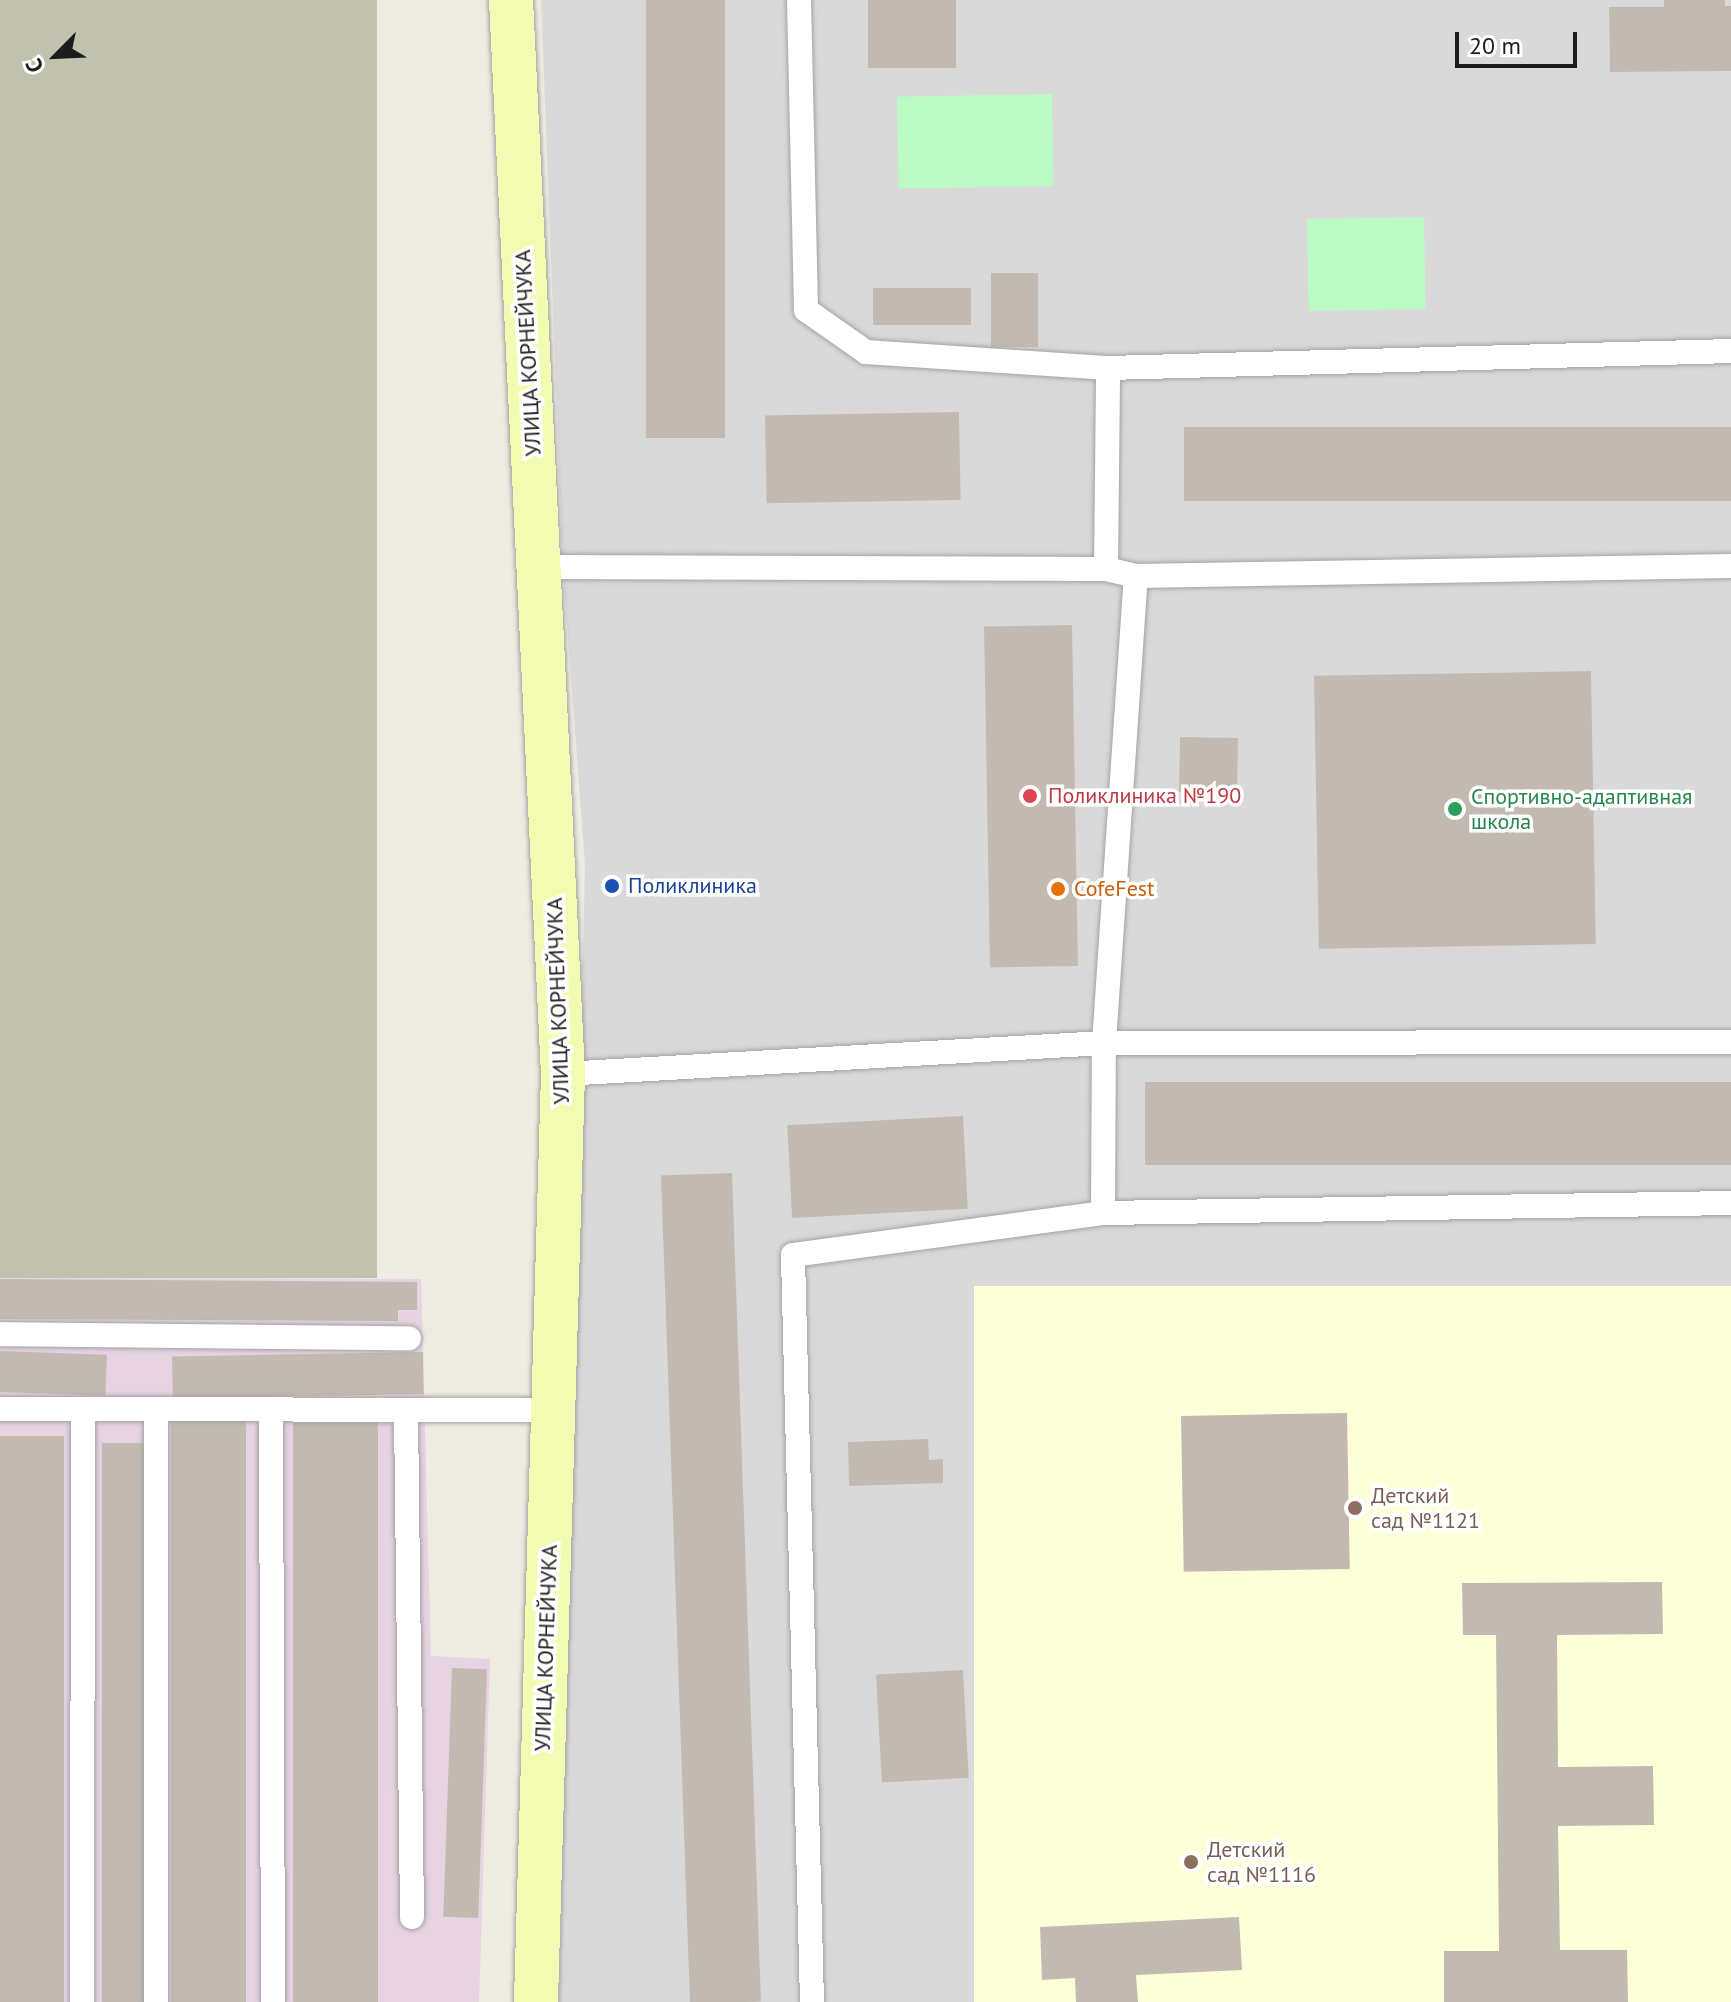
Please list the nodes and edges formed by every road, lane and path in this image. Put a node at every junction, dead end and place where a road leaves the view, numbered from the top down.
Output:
1 (511, 0) edge
2 (799, 0) edge
3 (1731, 351) edge
4 (1108, 368) junction
5 (1731, 566) edge
6 (542, 567) junction
7 (1106, 569) junction
8 (1136, 576) junction
9 (1731, 1042) edge
10 (1104, 1043) junction
11 (563, 1074) junction
12 (1731, 1203) edge
13 (1103, 1213) junction
14 (0, 1334) edge
15 (409, 1338) dead end
16 (0, 1409) edge
17 (83, 1409) junction
18 (156, 1409) junction
19 (271, 1409) junction
20 (406, 1410) junction
21 (553, 1410) junction
22 (412, 1917) dead end
23 (82, 2002) edge
24 (156, 2002) edge
25 (273, 2002) edge
26 (536, 2002) edge
27 (812, 2002) edge

1 - 6 street, УЛИЦА КОРНЕЙЧУКА
2 - 4 lane
3 - 4 lane
4 - 7 lane
5 - 8 lane
6 - 7 lane
6 - 11 street, УЛИЦА КОРНЕЙЧУКА
7 - 8 lane
8 - 10 lane
9 - 10 lane
10 - 11 lane
10 - 13 lane
11 - 21 street, УЛИЦА КОРНЕЙЧУКА
12 - 13 lane
13 - 27 lane
14 - 15 lane
16 - 17 lane
17 - 18 lane
17 - 23 lane
18 - 19 lane
18 - 24 lane
19 - 20 lane
19 - 25 lane
20 - 21 lane
20 - 22 lane
21 - 26 street, УЛИЦА КОРНЕЙЧУКА

